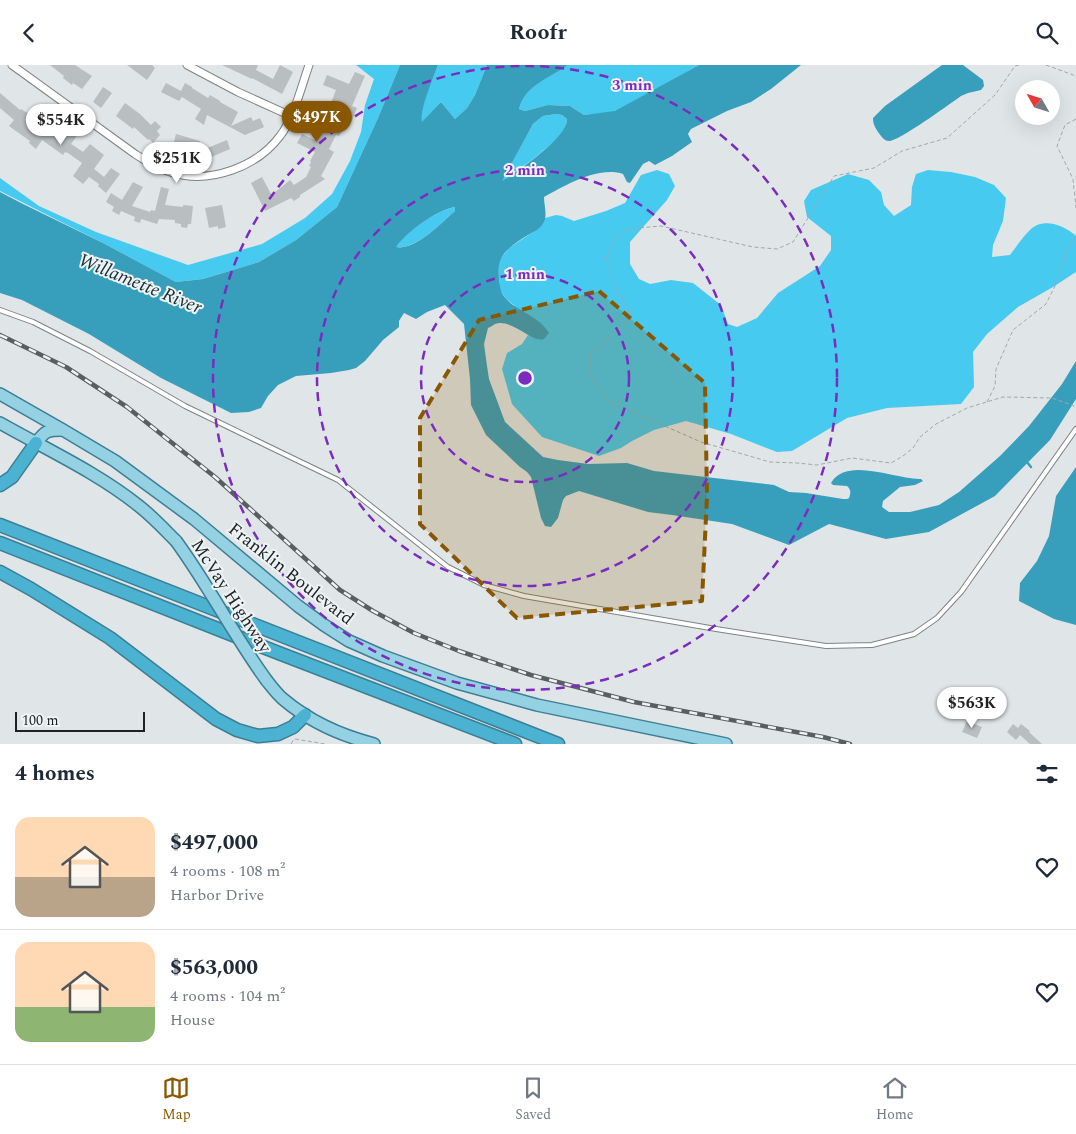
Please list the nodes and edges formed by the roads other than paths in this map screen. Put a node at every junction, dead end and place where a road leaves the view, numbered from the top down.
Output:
1 (12, 65) edge
2 (187, 65) edge
3 (309, 65) edge
4 (195, 67) edge
5 (291, 116) junction
6 (0, 310) edge
7 (0, 395) edge
8 (0, 423) edge
9 (1076, 429) edge
10 (63, 430) junction
11 (36, 443) junction
12 (0, 485) edge
13 (0, 525) edge
14 (0, 543) edge
15 (0, 572) edge
16 (305, 715) junction
17 (374, 744) edge
18 (515, 744) edge
19 (558, 744) edge
20 (726, 744) edge

1 - 5 street
2 - 4 street
3 - 5 street
4 - 5 street
6 - 9 lane
7 - 10 main road, Franklin Boulevard
8 - 11 main road
10 - 11 main road
10 - 20 main road, Franklin Boulevard
11 - 12 highway
11 - 16 main road, McVay Highway, bridge
13 - 19 highway
14 - 18 highway
15 - 16 highway
16 - 17 main road, McVay Highway

